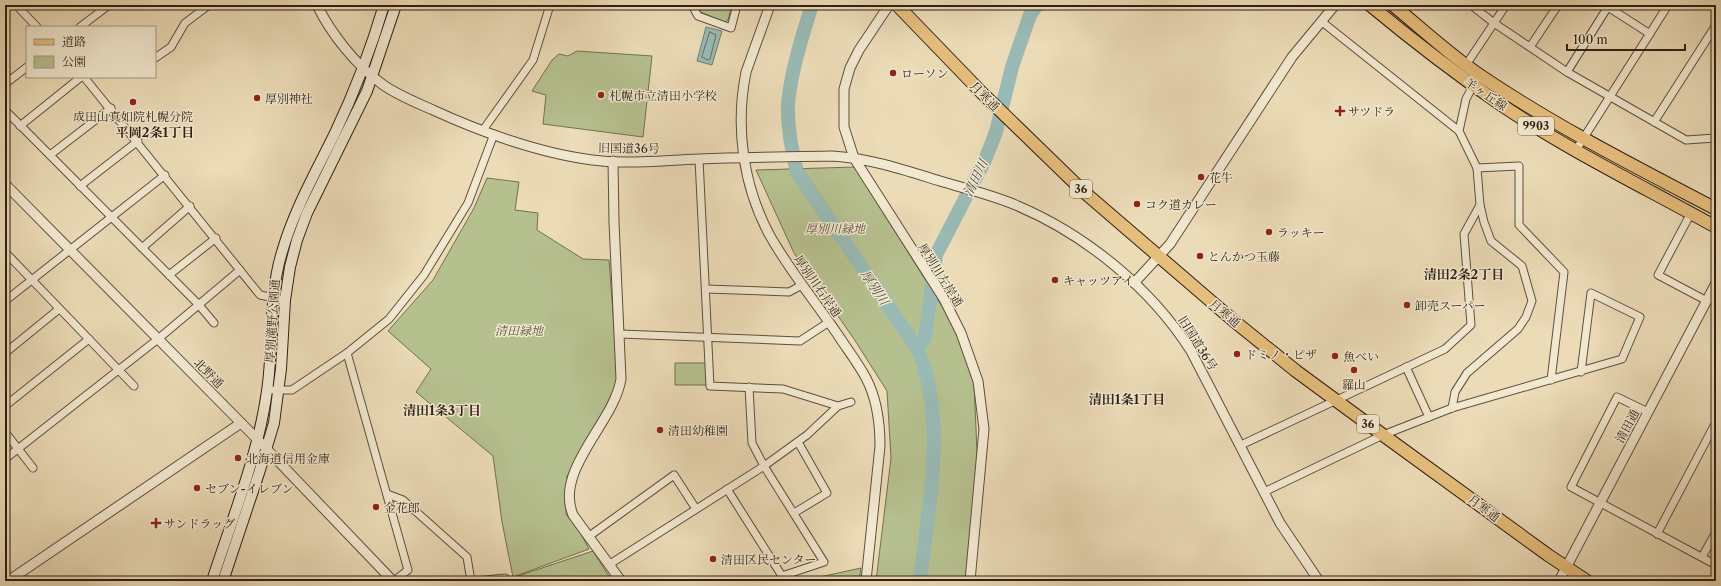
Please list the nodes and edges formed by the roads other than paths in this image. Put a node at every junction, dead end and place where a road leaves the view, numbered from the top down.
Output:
1 (16, 5) edge
2 (109, 5) edge
3 (209, 5) edge
4 (317, 5) edge
5 (384, 5) edge
6 (396, 5) edge
7 (550, 5) edge
8 (692, 5) edge
9 (737, 5) edge
10 (770, 5) edge
11 (889, 5) edge
12 (897, 5) edge
13 (1335, 5) edge
14 (1370, 5) edge
15 (1393, 5) edge
16 (1471, 5) edge
17 (1506, 5) edge
18 (1558, 5) edge
19 (1668, 5) edge
20 (1609, 6) edge
21 (1321, 21) junction
22 (1494, 23) junction
23 (1716, 25) edge
24 (36, 26) edge
25 (81, 26) edge
26 (1650, 34) junction
27 (1530, 47) junction
28 (156, 57) edge
29 (1466, 65) junction
30 (365, 67) junction
31 (26, 68) edge
32 (1567, 72) junction
33 (373, 76) junction
34 (80, 78) edge
35 (85, 78) edge
36 (1476, 80) junction
37 (5, 84) edge
38 (1609, 96) junction
39 (111, 108) junction
40 (5, 110) edge
41 (1654, 122) junction
42 (20, 126) junction
43 (483, 130) junction
44 (1459, 130) junction
45 (494, 134) junction
46 (1716, 138) edge
47 (1583, 139) junction
48 (138, 141) junction
49 (1576, 150) junction
50 (50, 155) junction
51 (744, 158) junction
52 (854, 158) junction
53 (699, 159) junction
54 (613, 161) junction
55 (1477, 168) junction
56 (165, 175) junction
57 (5, 184) edge
58 (80, 186) junction
59 (1480, 205) junction
60 (190, 206) junction
61 (1716, 209) edge
62 (1691, 213) junction
63 (112, 217) junction
64 (1716, 227) edge
65 (216, 238) junction
66 (142, 248) junction
67 (70, 250) junction
68 (5, 252) edge
69 (1158, 256) junction
70 (240, 270) junction
71 (169, 275) junction
72 (32, 279) junction
73 (1134, 283) junction
74 (1716, 283) edge
75 (802, 284) junction
76 (706, 289) junction
77 (274, 299) junction
78 (285, 300) junction
79 (1707, 300) junction
80 (5, 301) edge
81 (199, 305) junction
82 (59, 309) junction
83 (829, 322) junction
84 (214, 323) dead end
85 (620, 334) junction
86 (708, 337) junction
87 (89, 339) junction
88 (158, 339) junction
89 (5, 353) edge
90 (346, 353) junction
91 (1406, 367) junction
92 (118, 369) junction
93 (1581, 372) junction
94 (1551, 380) junction
95 (134, 386) dead end
96 (750, 387) junction
97 (267, 390) junction
98 (279, 390) junction
99 (1335, 400) junction
100 (850, 402) dead end
101 (5, 406) edge
102 (838, 406) junction
103 (1452, 408) junction
104 (1648, 412) junction
105 (1429, 417) junction
106 (241, 423) junction
107 (1715, 426) edge
108 (5, 432) edge
109 (1383, 435) junction
110 (257, 439) junction
111 (798, 442) junction
112 (1241, 444) junction
113 (19, 449) junction
114 (267, 449) junction
115 (5, 459) edge
116 (764, 466) junction
117 (33, 468) dead end
118 (727, 489) junction
119 (1264, 492) junction
120 (387, 494) junction
121 (1600, 502) junction
122 (696, 509) junction
123 (794, 513) junction
124 (1716, 532) edge
125 (1657, 534) junction
126 (588, 537) junction
127 (1702, 558) junction
128 (610, 564) junction
129 (1716, 564) edge
130 (1566, 566) junction
131 (8, 581) edge
132 (212, 581) edge
133 (223, 581) edge
134 (394, 581) edge
135 (471, 581) edge
136 (475, 581) edge
137 (508, 581) edge
138 (621, 581) edge
139 (866, 581) edge
140 (970, 581) edge
141 (1319, 581) edge
142 (1559, 581) edge
143 (1587, 581) edge

1 - 24 street
2 - 25 street
3 - 28 street
4 - 30 street, 旧国道36号
5 - 30 main road, 厚別滝野公園通
6 - 33 main road, 厚別滝野公園通
7 - 43 street
8 - 9 street
10 - 51 street, 厚別川右岸通
11 - 52 street, 厚別川左岸通
12 - 69 main road, 月寒通 / 36
13 - 21 street
14 - 36 main road, 羊ヶ丘線 / 9903
15 - 29 main road, 羊ヶ丘線 / 9903
16 - 22 street
17 - 22 street
18 - 27 street
19 - 26 street
20 - 26 street
20 - 32 street
21 - 44 street
21 - 69 street
22 - 27 street
22 - 29 street
23 - 41 street
26 - 38 street
27 - 32 street
29 - 36 main road, 羊ヶ丘線 / 9903
30 - 33 street, 旧国道36号
30 - 77 main road, 厚別滝野公園通
31 - 37 street
32 - 38 street
33 - 43 street, 旧国道36号
33 - 78 main road, 厚別滝野公園通
34 - 42 street
35 - 39 street
36 - 44 street
36 - 47 main road, 羊ヶ丘線 / 9903
36 - 49 main road, 羊ヶ丘線 / 9903
38 - 41 street
38 - 47 street
39 - 48 street
39 - 50 street
40 - 42 street
41 - 46 street
42 - 50 street
43 - 45 street, 旧国道36号
44 - 55 street
45 - 54 street, 旧国道36号
45 - 90 street
47 - 49 street
47 - 61 main road, 羊ヶ丘線 / 9903
48 - 56 street
48 - 58 street
49 - 62 main road, 羊ヶ丘線 / 9903
50 - 58 street
51 - 52 street, 旧国道36号
51 - 53 street, 旧国道36号
51 - 75 street, 厚別川右岸通
52 - 73 street, 旧国道36号
52 - 140 street, 厚別川左岸通
53 - 54 street, 旧国道36号
53 - 76 street
54 - 85 street
55 - 59 street
55 - 94 street
56 - 60 street
56 - 63 street
57 - 67 street, 北野通
58 - 63 street
59 - 91 street
59 - 103 street
60 - 65 street
60 - 66 street
62 - 64 main road, 羊ヶ丘線 / 9903
62 - 79 street
63 - 66 street
63 - 67 street
65 - 70 street
65 - 71 street
66 - 71 street
67 - 72 street
67 - 88 street, 北野通
68 - 72 street
69 - 73 street
69 - 99 main road, 月寒通 / 36
70 - 77 street
70 - 81 street
71 - 81 street
72 - 80 street
72 - 82 street
73 - 112 street, 旧国道36号
74 - 79 street, 清田通
75 - 76 street
75 - 83 street, 厚別川右岸通
76 - 86 street
77 - 78 street
77 - 97 main road, 厚別滝野公園通
78 - 98 main road, 厚別滝野公園通
79 - 104 street, 清田通
81 - 84 street
81 - 88 street
82 - 87 street
82 - 89 street
83 - 86 street
83 - 139 street, 厚別川右岸通
85 - 86 street
85 - 126 street
86 - 96 street
87 - 92 street
87 - 101 street
88 - 92 street
88 - 106 street, 北野通
90 - 98 street
90 - 120 street
91 - 99 street
91 - 105 street
92 - 95 street
92 - 113 street
93 - 93 street
93 - 94 street
94 - 103 street
96 - 102 street
96 - 116 street
97 - 98 street
97 - 110 main road, 厚別滝野公園通
98 - 114 main road, 厚別滝野公園通
99 - 109 main road, 月寒通 / 36
99 - 112 street
100 - 102 street
102 - 111 street
103 - 105 street
104 - 121 street, 清田通
104 - 121 street
105 - 109 street
106 - 110 street, 北野通
106 - 131 street
107 - 125 street
108 - 113 street
109 - 119 street
109 - 130 main road, 月寒通 / 36
110 - 114 street, 北野通
110 - 132 main road, 厚別滝野公園通
111 - 116 street
111 - 123 street
112 - 119 street, 旧国道36号
113 - 115 street
113 - 117 street
114 - 133 main road, 厚別滝野公園通
114 - 134 street, 北野通
116 - 118 street
116 - 123 street
118 - 122 street
118 - 123 street
119 - 141 street, 旧国道36号
120 - 134 street
120 - 135 street
121 - 125 street
121 - 130 street, 清田通
122 - 126 street
122 - 128 street
124 - 127 street
125 - 127 street
126 - 128 street
127 - 129 street
128 - 138 street
130 - 142 street, 清田通
130 - 143 main road, 月寒通 / 36
136 - 137 street

